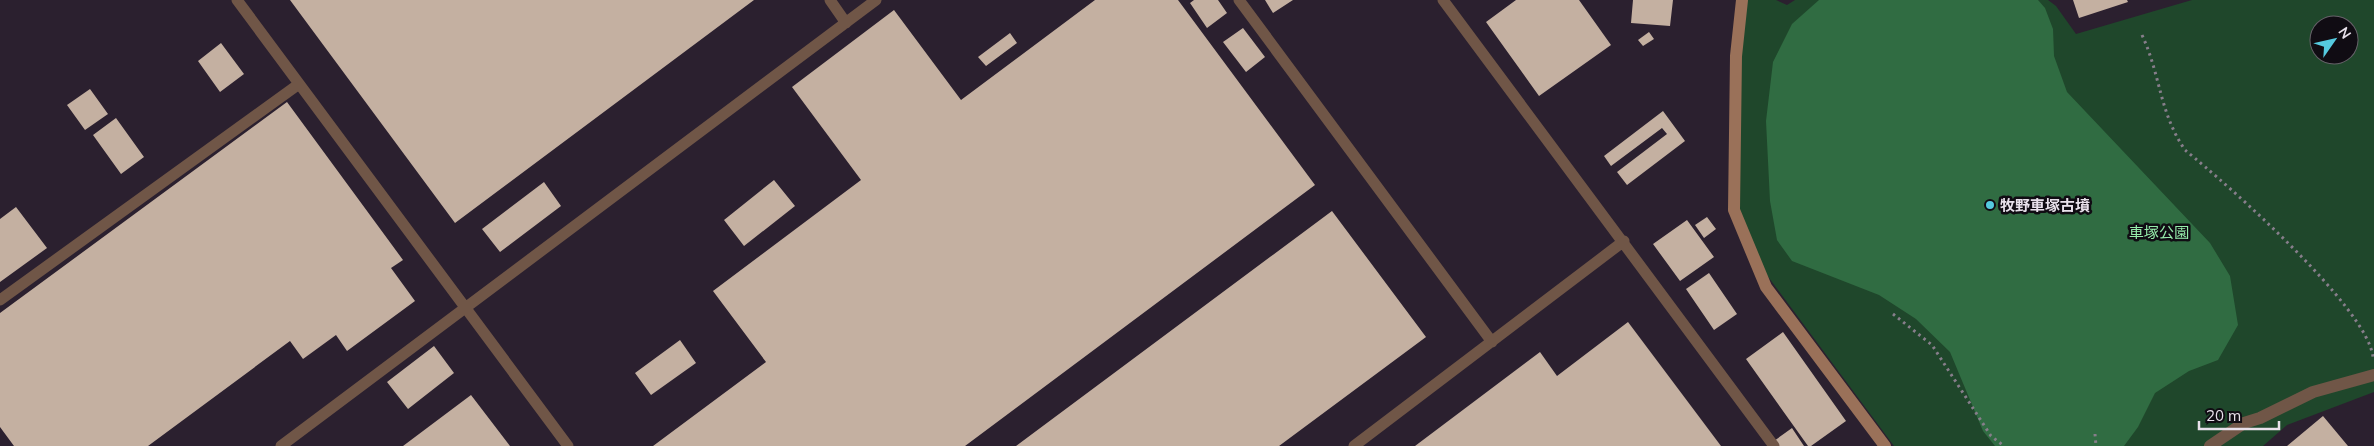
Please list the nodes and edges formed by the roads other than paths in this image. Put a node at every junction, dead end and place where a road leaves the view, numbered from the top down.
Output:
1 (237, 0) edge
2 (830, 0) edge
3 (876, 0) edge
4 (1239, 0) edge
5 (1443, 0) edge
6 (1742, 0) edge
7 (846, 23) junction
8 (299, 84) junction
9 (1624, 241) junction
10 (0, 300) edge
11 (466, 308) junction
12 (1492, 342) junction
13 (2374, 374) edge
14 (281, 446) edge
15 (568, 446) edge
16 (1354, 446) edge
17 (1774, 446) edge
18 (1885, 446) edge
19 (2210, 446) edge

1 - 8 lane
2 - 7 lane
3 - 7 lane
4 - 12 lane
5 - 9 lane
6 - 18 street
7 - 11 lane
8 - 10 lane
8 - 11 lane
9 - 12 lane
9 - 17 lane
11 - 14 lane
11 - 15 lane
12 - 16 lane
13 - 19 street

